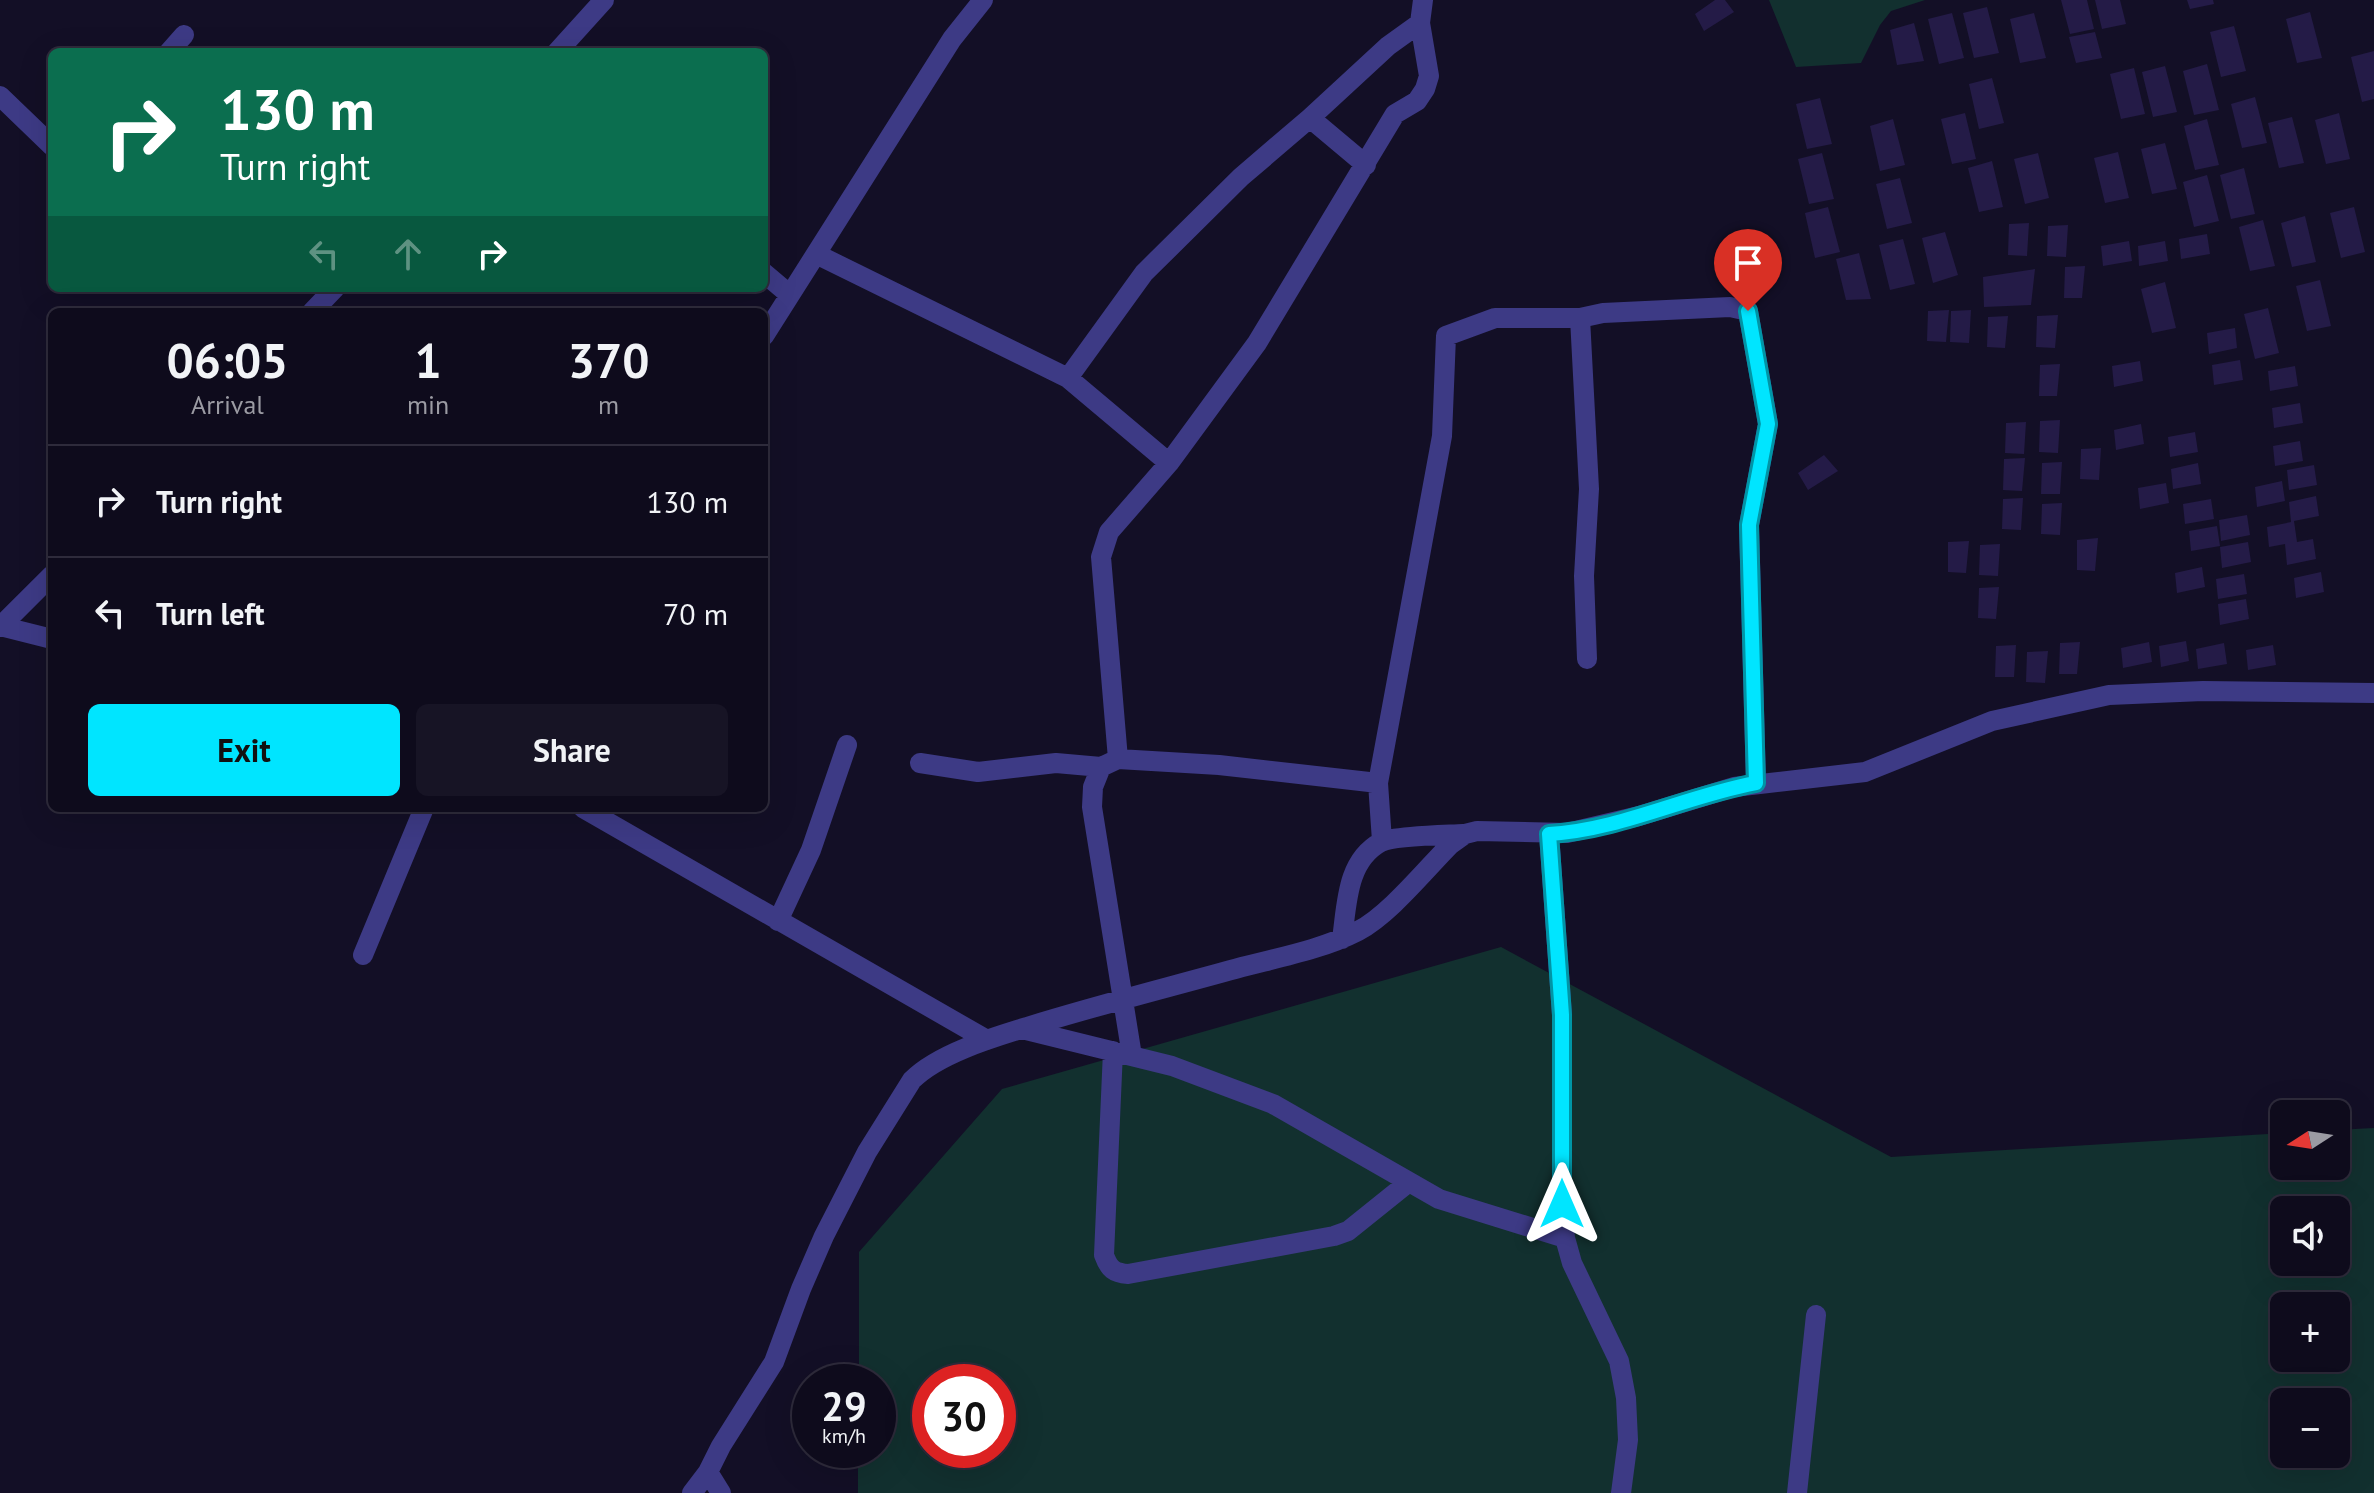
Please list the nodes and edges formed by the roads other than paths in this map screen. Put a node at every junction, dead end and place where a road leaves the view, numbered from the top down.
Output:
1 (604, 0) edge
2 (983, 0) edge
3 (1423, 0) edge
4 (1420, 23) junction
5 (184, 35) dead end
6 (173, 48) edge
7 (561, 48) edge
8 (0, 96) edge
9 (1310, 118) junction
10 (48, 142) edge
11 (1366, 165) junction
12 (816, 254) junction
13 (768, 276) edge
14 (331, 292) edge
15 (790, 295) junction
16 (316, 308) edge
17 (1580, 318) junction
18 (768, 330) edge
19 (1068, 378) junction
20 (1169, 463) junction
21 (48, 579) edge
22 (0, 626) edge
23 (48, 638) edge
24 (1587, 659) dead end
25 (2374, 693) edge
26 (847, 745) dead end
27 (920, 763) dead end
28 (1109, 763) junction
29 (1378, 783) junction
30 (1756, 783) junction
31 (422, 812) edge
32 (590, 812) edge
33 (1465, 834) junction
34 (1549, 834) junction
35 (1382, 841) junction
36 (778, 921) junction
37 (1342, 939) junction
38 (363, 955) dead end
39 (1121, 998) junction
40 (1022, 1029) junction
41 (987, 1040) junction
42 (1122, 1053) junction
43 (1409, 1182) junction
44 (1565, 1238) junction
45 (1816, 1315) dead end
46 (708, 1472) junction
47 (692, 1493) edge
48 (721, 1493) edge
49 (1621, 1493) edge
50 (1797, 1493) edge

1 - 7 street
2 - 12 street
3 - 4 street
4 - 9 street
4 - 11 street
5 - 6 street
8 - 10 street
9 - 11 street
9 - 19 street
11 - 20 street
12 - 15 street
12 - 19 street
13 - 15 street
14 - 16 street
15 - 18 street
17 - 24 street
17 - 29 street
17 - 30 street
19 - 20 street
20 - 28 street
21 - 22 street
22 - 23 street
25 - 30 street
26 - 36 street
27 - 28 street
28 - 29 street
28 - 39 street
29 - 35 street
30 - 34 street
31 - 38 street
32 - 36 street
33 - 34 street
33 - 35 street
33 - 37 street
34 - 44 street
35 - 37 street
36 - 41 street
37 - 39 street
39 - 40 street
39 - 42 street
40 - 41 street
40 - 42 street
41 - 46 street
42 - 43 street
42 - 43 street
43 - 44 street
44 - 49 street
45 - 50 street
46 - 47 street
46 - 48 street

